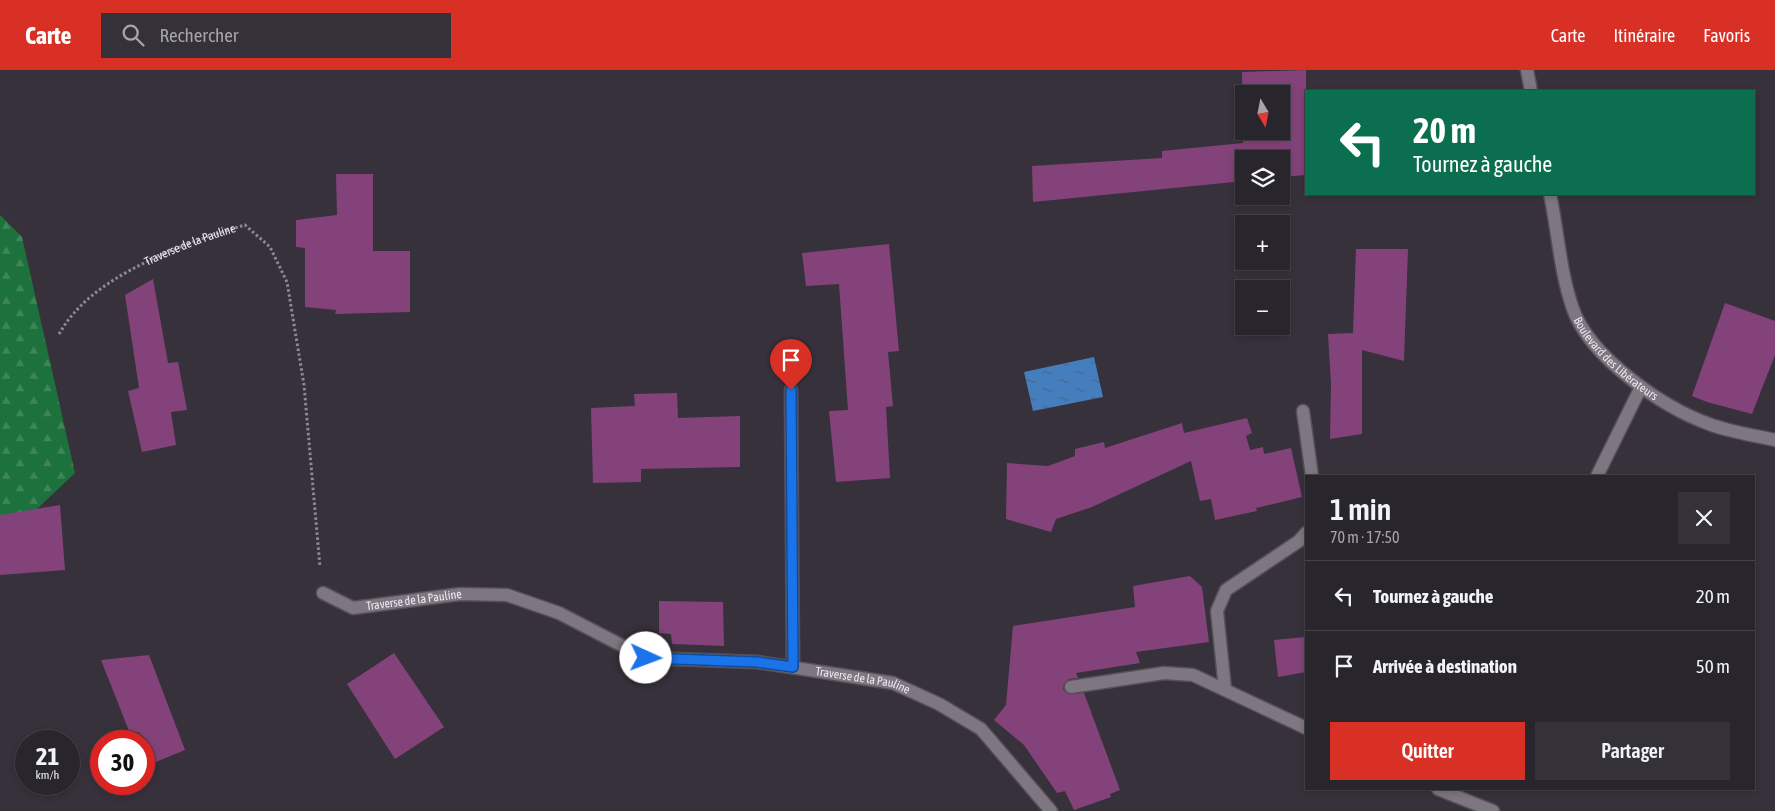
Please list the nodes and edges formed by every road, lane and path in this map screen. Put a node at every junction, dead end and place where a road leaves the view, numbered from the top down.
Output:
1 (1527, 70) edge
2 (1531, 90) edge
3 (1550, 195) edge
4 (59, 334) dead end
5 (1641, 387) junction
6 (791, 390) dead end
7 (1303, 411) dead end
8 (1775, 440) edge
9 (1312, 475) edge
10 (1597, 475) edge
11 (1305, 534) edge
12 (323, 593) joint
13 (793, 667) junction
14 (1071, 687) dead end
15 (1226, 688) junction
16 (1305, 728) edge
17 (1440, 790) edge
18 (1051, 811) edge
19 (1492, 811) edge

1 - 2 street
3 - 5 street, Boulevard des Libérateurs
4 - 12 path, Traverse de la Pauline
5 - 8 street, Boulevard des Libérateurs
5 - 10 street
6 - 13 street
7 - 9 street
11 - 15 street
12 - 13 street, Traverse de la Pauline
13 - 18 street, Traverse de la Pauline
14 - 15 street
15 - 16 street
17 - 19 street

